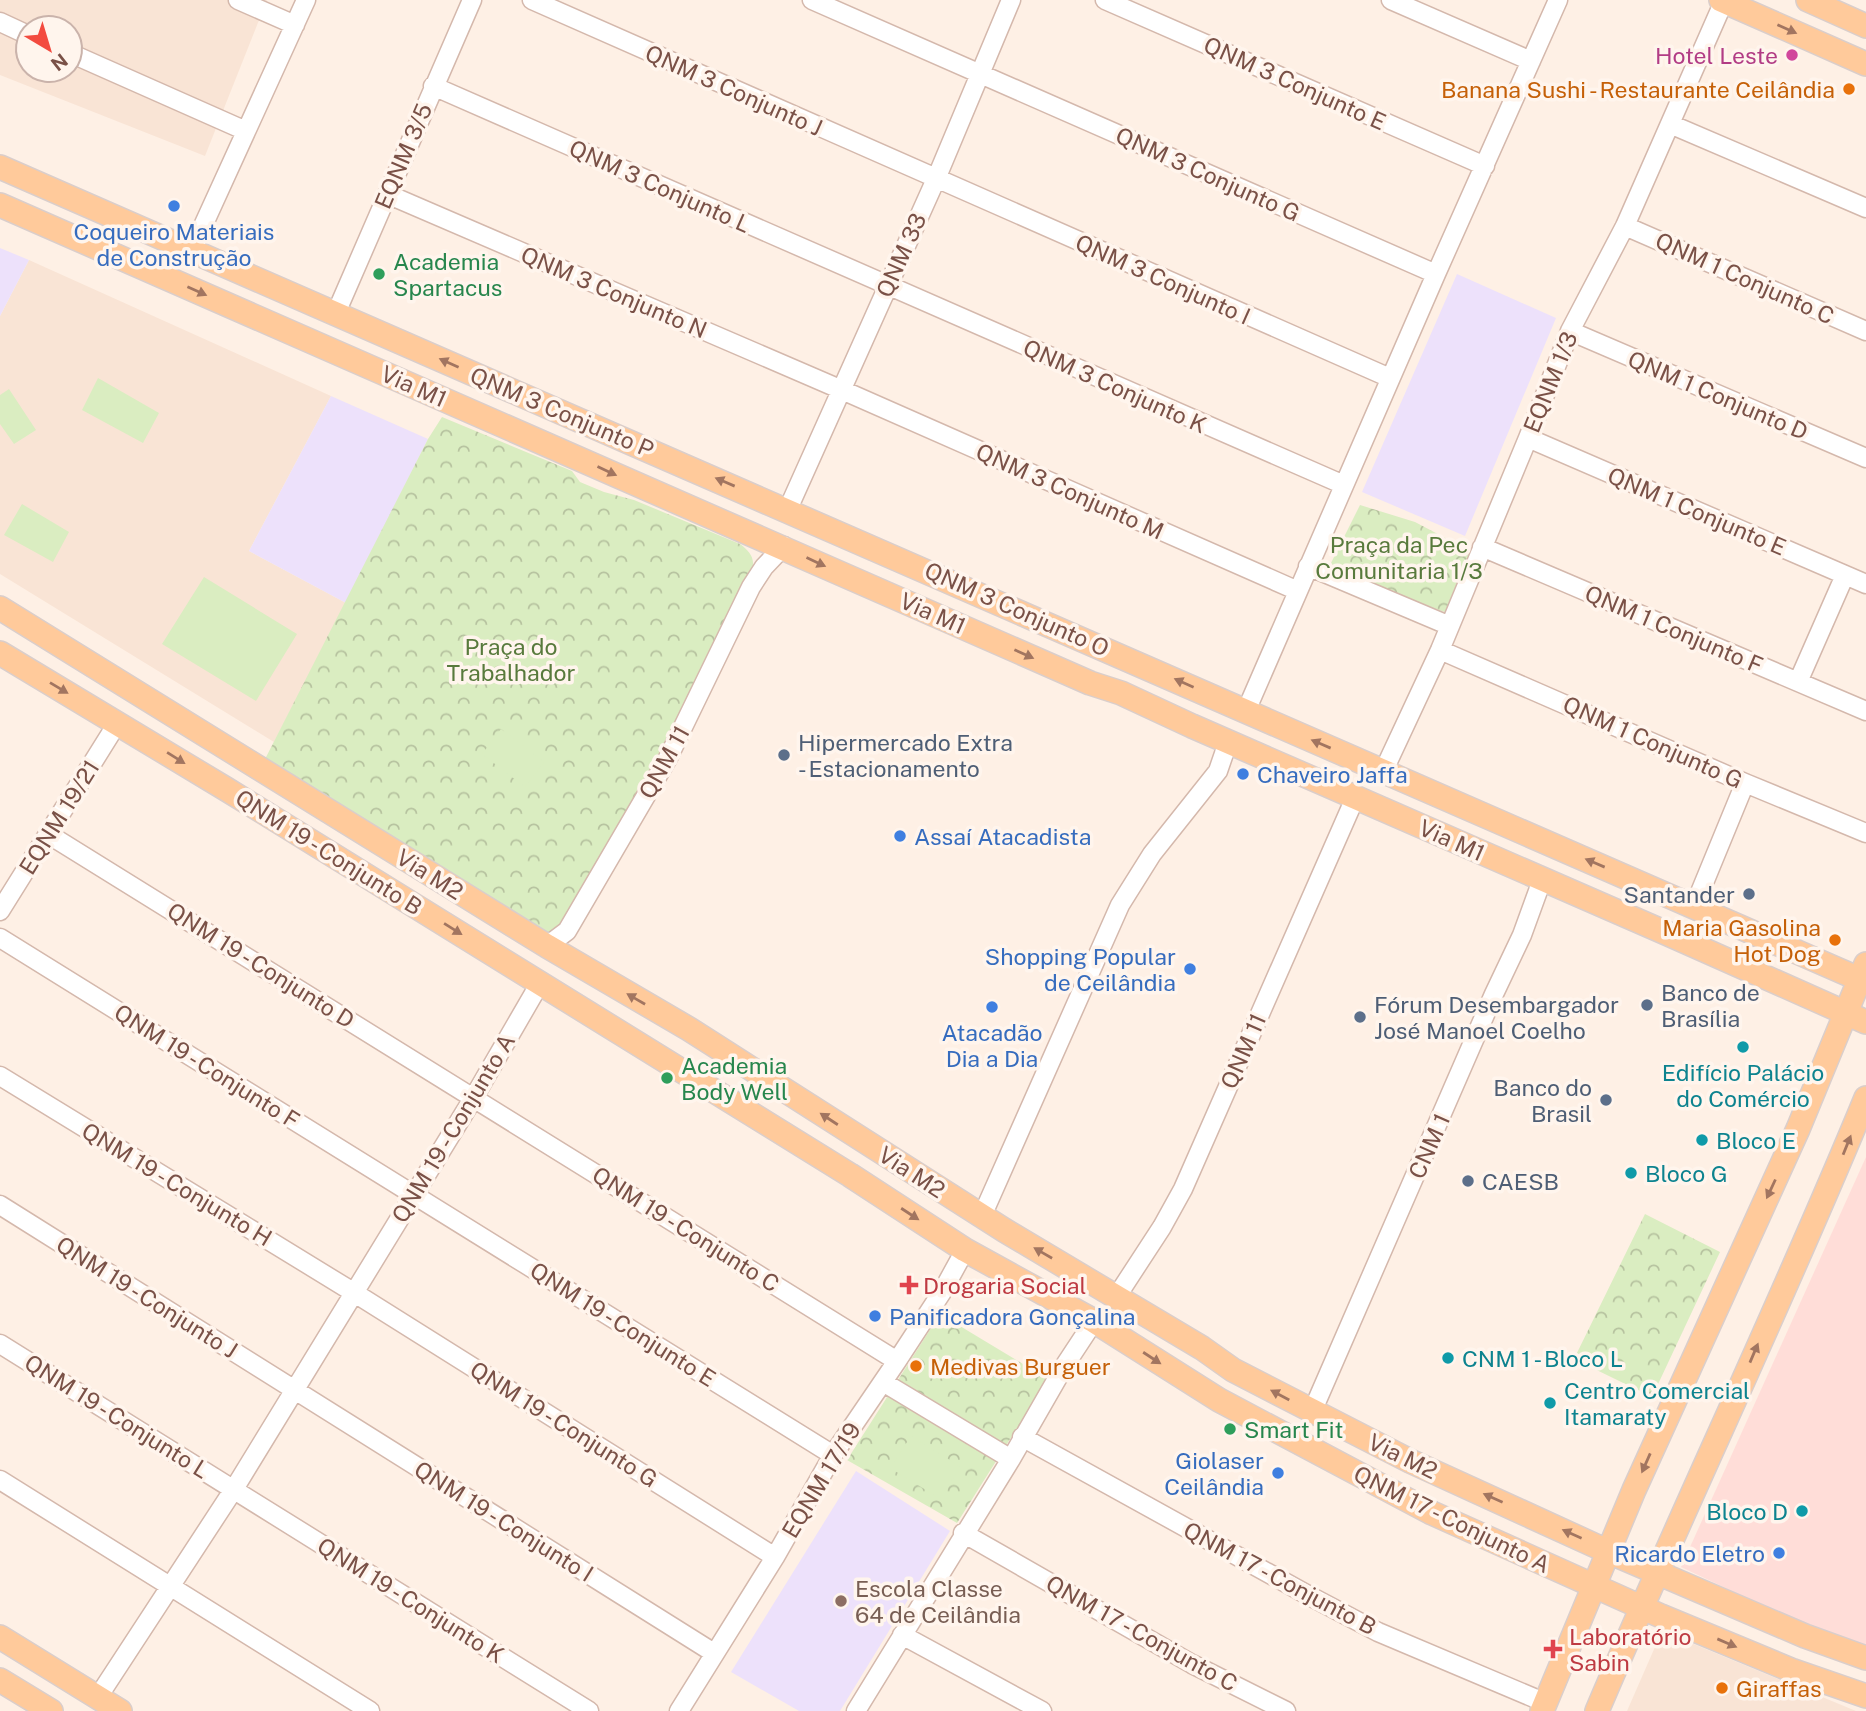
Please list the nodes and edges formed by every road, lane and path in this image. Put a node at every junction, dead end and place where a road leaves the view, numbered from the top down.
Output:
1 (238, 0) edge
2 (306, 0) edge
3 (472, 0) edge
4 (531, 0) edge
5 (812, 0) edge
6 (1011, 0) edge
7 (1105, 0) edge
8 (1391, 0) edge
9 (1558, 0) edge
10 (1808, 0) edge
11 (1723, 1) edge
12 (1856, 22) edge
13 (295, 25) junction
14 (1866, 37) edge
15 (1834, 50) junction
16 (84, 59) edge
17 (1531, 61) junction
18 (1862, 62) edge
19 (980, 73) junction
20 (433, 86) junction
21 (1670, 124) junction
22 (246, 131) junction
23 (1485, 166) junction
24 (0, 167) edge
25 (936, 179) junction
26 (52, 189) junction
27 (387, 194) junction
28 (0, 195) edge
29 (0, 205) edge
30 (1866, 208) edge
31 (1625, 226) junction
32 (160, 237) junction
33 (78, 239) junction
34 (192, 250) junction
35 (1436, 274) junction
36 (887, 286) junction
37 (336, 313) junction
38 (1570, 331) junction
39 (1866, 331) edge
40 (1390, 378) junction
41 (842, 390) junction
42 (538, 403) junction
43 (493, 421) junction
44 (1528, 438) junction
45 (643, 447) junction
46 (570, 454) junction
47 (1866, 458) edge
48 (1344, 485) junction
49 (788, 509) junction
50 (759, 537) junction
51 (784, 546) junction
52 (1482, 547) junction
53 (1308, 566) junction
54 (1845, 575) junction
55 (1866, 584) edge
56 (751, 587) junction
57 (1298, 591) junction
58 (0, 608) edge
59 (1450, 626) junction
60 (1109, 649) junction
61 (1440, 650) junction
62 (0, 653) edge
63 (1137, 662) junction
64 (1798, 681) junction
65 (1090, 683) junction
66 (1121, 693) junction
67 (1246, 711) junction
68 (1866, 711) edge
69 (118, 722) junction
70 (1228, 742) junction
71 (233, 752) junction
72 (1384, 770) junction
73 (217, 783) junction
74 (1745, 783) junction
75 (1355, 798) junction
76 (1434, 832) junction
77 (1525, 833) junction
78 (1866, 833) edge
79 (48, 834) junction
80 (1542, 880) junction
81 (1590, 901) junction
82 (1690, 905) junction
83 (0, 911) edge
84 (567, 931) junction
85 (0, 938) edge
86 (547, 946) junction
87 (570, 959) junction
88 (1864, 975) edge
89 (540, 983) junction
90 (1844, 1013) junction
91 (1866, 1022) edge
92 (0, 1076) edge
93 (474, 1097) junction
94 (1866, 1098) edge
95 (870, 1146) junction
96 (902, 1166) junction
97 (850, 1175) junction
98 (413, 1193) junction
99 (880, 1194) junction
100 (0, 1205) edge
101 (982, 1216) junction
102 (965, 1250) junction
103 (353, 1292) junction
104 (1116, 1296) junction
105 (1094, 1321) junction
106 (0, 1344) edge
107 (1202, 1348) junction
108 (897, 1361) junction
109 (1233, 1370) junction
110 (1184, 1379) junction
111 (883, 1382) junction
112 (294, 1390) junction
113 (1219, 1400) junction
114 (1312, 1412) junction
115 (1022, 1437) junction
116 (833, 1455) junction
117 (1011, 1459) junction
118 (1410, 1461) junction
119 (0, 1480) edge
120 (233, 1489) junction
121 (1394, 1494) junction
122 (963, 1533) junction
123 (1609, 1552) junction
124 (775, 1557) junction
125 (1658, 1572) junction
126 (169, 1586) junction
127 (1594, 1586) junction
128 (1642, 1607) junction
129 (902, 1635) junction
130 (1805, 1636) junction
131 (0, 1637) edge
132 (0, 1649) edge
133 (714, 1653) junction
134 (1866, 1658) edge
135 (1791, 1670) junction
136 (0, 1680) edge
137 (96, 1696) junction
138 (1866, 1696) edge
139 (1544, 1707) edge
140 (51, 1711) edge
141 (120, 1711) edge
142 (370, 1711) edge
143 (589, 1711) edge
144 (679, 1711) edge
145 (856, 1711) edge
146 (1042, 1711) edge
147 (1286, 1711) edge
148 (1597, 1711) edge

1 - 13 street
2 - 13 street
3 - 20 street, EQNM 3/5
4 - 25 street, QNM 3 Conjunto J
5 - 19 street, QNM 3 Conjunto G
6 - 19 street, QNM 33
7 - 23 street, QNM 3 Conjunto E
8 - 17 street
9 - 17 street
10 - 12 main road
11 -> 15 main road
11 - 21 street, EQNM 1/3
12 - 15 main road
13 - 22 street
14 - 18 main road
15 - 18 main road
16 - 22 street
17 - 23 street
19 - 25 street, QNM 33
19 - 35 street, QNM 3 Conjunto G
20 - 27 street, EQNM 3/5
20 - 36 street, QNM 3 Conjunto L
21 - 30 street
21 - 31 street, EQNM 1/3
22 - 34 street
23 - 35 street
24 - 26 main road
25 - 36 street, QNM 33
25 - 40 street, QNM 3 Conjunto I
26 - 28 main road
26 - 32 main road
27 - 37 street, EQNM 3/5
27 - 41 street, QNM 3 Conjunto N
29 - 33 main road, Via M1
31 - 38 street, EQNM 1/3
31 - 39 street, QNM 1 Conjunto C
32 - 33 main road
32 - 34 main road
33 -> 43 main road, Via M1
34 - 37 main road
35 - 40 street
36 - 41 street, QNM 33
36 - 48 street, QNM 3 Conjunto K
42 -> 37 main road, QNM 3 Conjunto P
38 - 44 street, EQNM 1/3
38 - 47 street, QNM 1 Conjunto D
40 - 48 street
41 - 49 street, QNM 33
41 - 57 street, QNM 3 Conjunto M
42 - 43 main road
42 - 45 main road, QNM 3 Conjunto P
43 - 46 main road, Via M1
44 - 52 street, EQNM 1/3
44 - 54 street, QNM 1 Conjunto E
45 - 46 main road
49 -> 45 main road, QNM 3 Conjunto P
46 -> 50 main road, Via M1
48 - 53 street
49 - 60 main road, QNM 3 Conjunto O
50 - 51 main road, Via M1
50 - 56 street, QNM 11
51 - 56 street, QNM 11
51 -> 65 main road, Via M1
52 - 59 street, EQNM 1/3
52 - 64 street, QNM 1 Conjunto F
53 - 57 street
53 - 59 street
54 - 55 street, QNM 1 Conjunto E
54 - 64 street
56 - 84 street, QNM 11
57 - 67 street
58 - 71 main road, Via M2
59 - 61 street, EQNM 1/3
60 - 63 main road, QNM 3 Conjunto O
60 - 65 main road
61 - 72 street, EQNM 1/3
61 - 74 street, QNM 1 Conjunto G
62 -> 69 main road
63 - 66 main road
67 -> 63 main road, QNM 3 Conjunto O
64 - 68 street, QNM 1 Conjunto F
65 - 66 main road, Via M1
66 - 70 main road, Via M1
72 -> 67 main road, Via M1
69 -> 73 main road, QNM 19 - Conjunto B
69 - 79 street, EQNM 19/21
70 - 75 main road, Via M1
70 - 101 street
71 - 73 main road
71 - 86 main road, Via M2
72 - 77 main road, Via M1
73 -> 89 main road, QNM 19 - Conjunto B
74 - 78 street, QNM 1 Conjunto G
74 - 82 street
75 - 76 main road, Via M1
75 - 104 street, QNM 11
76 - 77 main road
76 - 80 main road, Via M1
82 -> 77 main road, Via M1
79 - 83 street, EQNM 19/21
79 - 93 street, QNM 19 - Conjunto D
80 - 81 main road, Via M1
80 - 114 street, CNM 1
81 - 82 main road
81 - 90 main road, Via M1
82 - 88 main road, Via M1
84 - 86 street, QNM 11
84 - 87 street
85 - 98 street, QNM 19 - Conjunto F
86 - 87 main road, Via M2
95 -> 87 main road, Via M2
88 - 90 main road
89 - 93 street, QNM 19 - Conjunto A
89 - 97 main road
90 - 91 main road, Via M1
90 -> 123 main road
92 - 103 street, QNM 19 - Conjunto H
93 - 98 street, QNM 19 - Conjunto A
93 - 108 street, QNM 19 - Conjunto C
125 -> 94 main road
95 - 96 main road, Via M2
95 - 97 main road
96 - 99 main road
96 - 101 main road, Via M2
97 - 99 main road
98 - 103 street, QNM 19 - Conjunto A
98 - 116 street, QNM 19 - Conjunto E
99 -> 102 main road
100 - 112 street, QNM 19 - Conjunto J
104 -> 101 main road, Via M2
102 - 105 main road
102 - 108 street, EQNM 17/19
103 - 112 street, QNM 19 - Conjunto A
103 - 124 street, QNM 19 - Conjunto G
104 - 107 main road, Via M2
105 -> 110 main road, QNM 17 - Conjunto A
105 - 115 street
106 - 120 street, QNM 19 - Conjunto L
107 - 109 main road, Via M2
107 - 110 main road
108 - 111 street, EQNM 17/19
109 - 113 main road
114 -> 109 main road, Via M2
110 - 113 main road, QNM 17 - Conjunto A
111 - 116 street, EQNM 17/19
111 - 117 street
112 - 120 street, QNM 19 - Conjunto A
112 - 133 street, QNM 19 - Conjunto I
113 - 121 main road, QNM 17 - Conjunto A
114 - 118 main road, Via M2
115 - 117 street
115 - 139 street, QNM 17 - Conjunto B
116 - 124 street, EQNM 17/19
117 - 122 street
118 - 121 main road
123 -> 118 main road, Via M2
119 - 126 street
120 - 126 street, QNM 19 - Conjunto A
120 - 143 street, QNM 19 - Conjunto K
121 - 127 main road, QNM 17 - Conjunto A
122 - 129 street
122 - 147 street, QNM 17 - Conjunto C
123 - 125 main road, Via M2
123 - 127 main road
124 - 133 street, EQNM 17/19
125 - 128 main road
125 - 130 main road, Via M2
126 - 137 street, QNM 19 - Conjunto A
126 - 142 street
127 - 128 main road
127 - 139 main road
128 -> 135 main road
128 - 148 main road
129 - 145 street
129 - 146 street
130 - 134 main road, Via M2
130 - 135 main road
131 - 137 main road
132 - 137 main road
133 - 144 street, EQNM 17/19
135 - 138 main road
136 - 140 main road
137 - 141 main road

